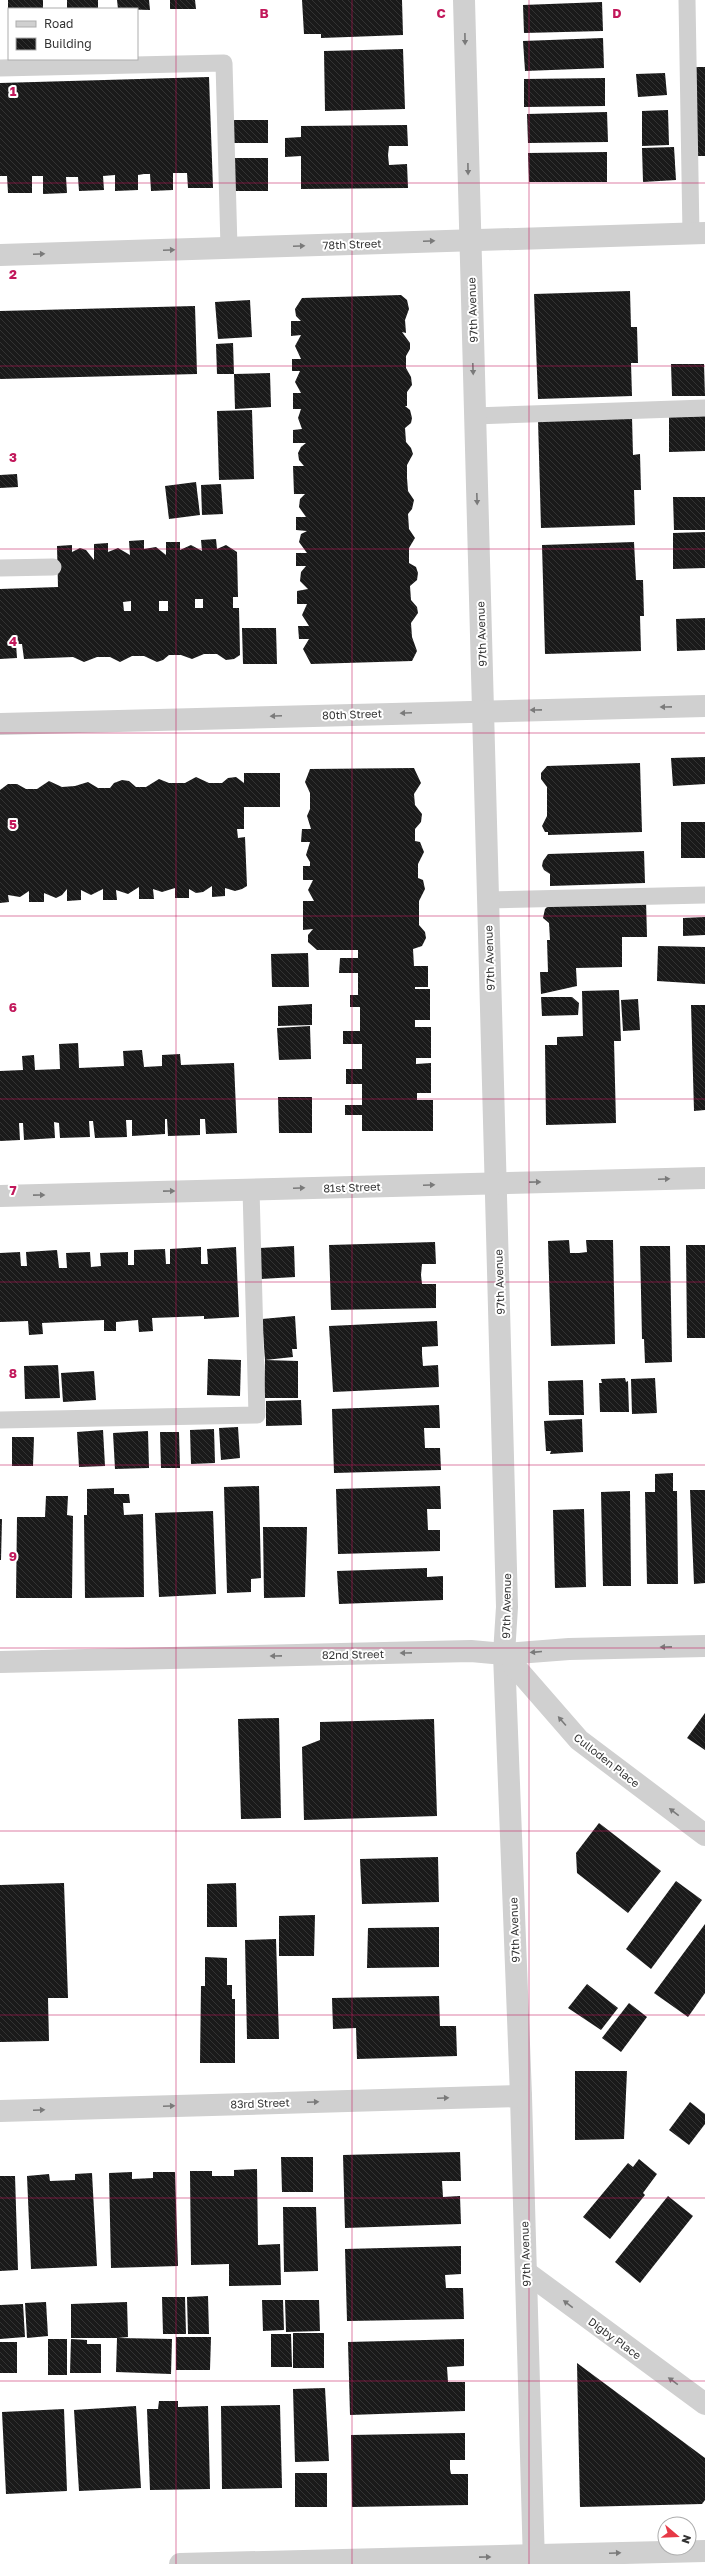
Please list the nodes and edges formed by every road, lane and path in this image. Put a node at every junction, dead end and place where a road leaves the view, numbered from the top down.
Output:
1 (464, 0) edge
2 (687, 0) edge
3 (0, 68) edge
4 (698, 233) edge
5 (470, 239) junction
6 (229, 248) junction
7 (0, 255) edge
8 (705, 408) edge
9 (474, 416) junction
10 (53, 567) dead end
11 (0, 568) edge
12 (705, 706) edge
13 (483, 711) junction
14 (0, 724) edge
15 (705, 895) edge
16 (488, 900) junction
17 (705, 1178) edge
18 (496, 1183) junction
19 (251, 1189) junction
20 (0, 1196) edge
21 (0, 1420) edge
22 (705, 1646) edge
23 (504, 1654) junction
24 (0, 1662) edge
25 (705, 1835) edge
26 (521, 2096) junction
27 (0, 2111) edge
28 (526, 2272) junction
29 (705, 2404) edge
30 (705, 2551) edge
31 (534, 2560) edge
32 (180, 2564) edge

1 -> 5 street, 97th Avenue
2 - 4 lane
3 - 6 lane
4 - 5 street, 78th Street
6 -> 5 street, 78th Street
5 -> 9 street, 97th Avenue
7 -> 6 street, 78th Street
8 - 9 lane
9 -> 13 street, 97th Avenue
10 - 11 lane
12 -> 13 street, 80th Street
13 -> 14 street, 80th Street
13 - 16 street, 97th Avenue
15 - 16 lane
16 - 18 street, 97th Avenue
18 -> 17 street, 81st Street
19 -> 18 street, 81st Street
18 - 23 street, 97th Avenue
20 -> 19 street, 81st Street
19 - 21 lane
22 -> 23 street, 82nd Street
23 -> 24 street, 82nd Street
25 -> 23 street, Culloden Place
23 - 26 street, 97th Avenue
27 -> 26 street, 83rd Street
26 - 28 street, 97th Avenue
29 -> 28 street, Digby Place
28 - 31 street, 97th Avenue
31 -> 30 street
32 -> 31 street

